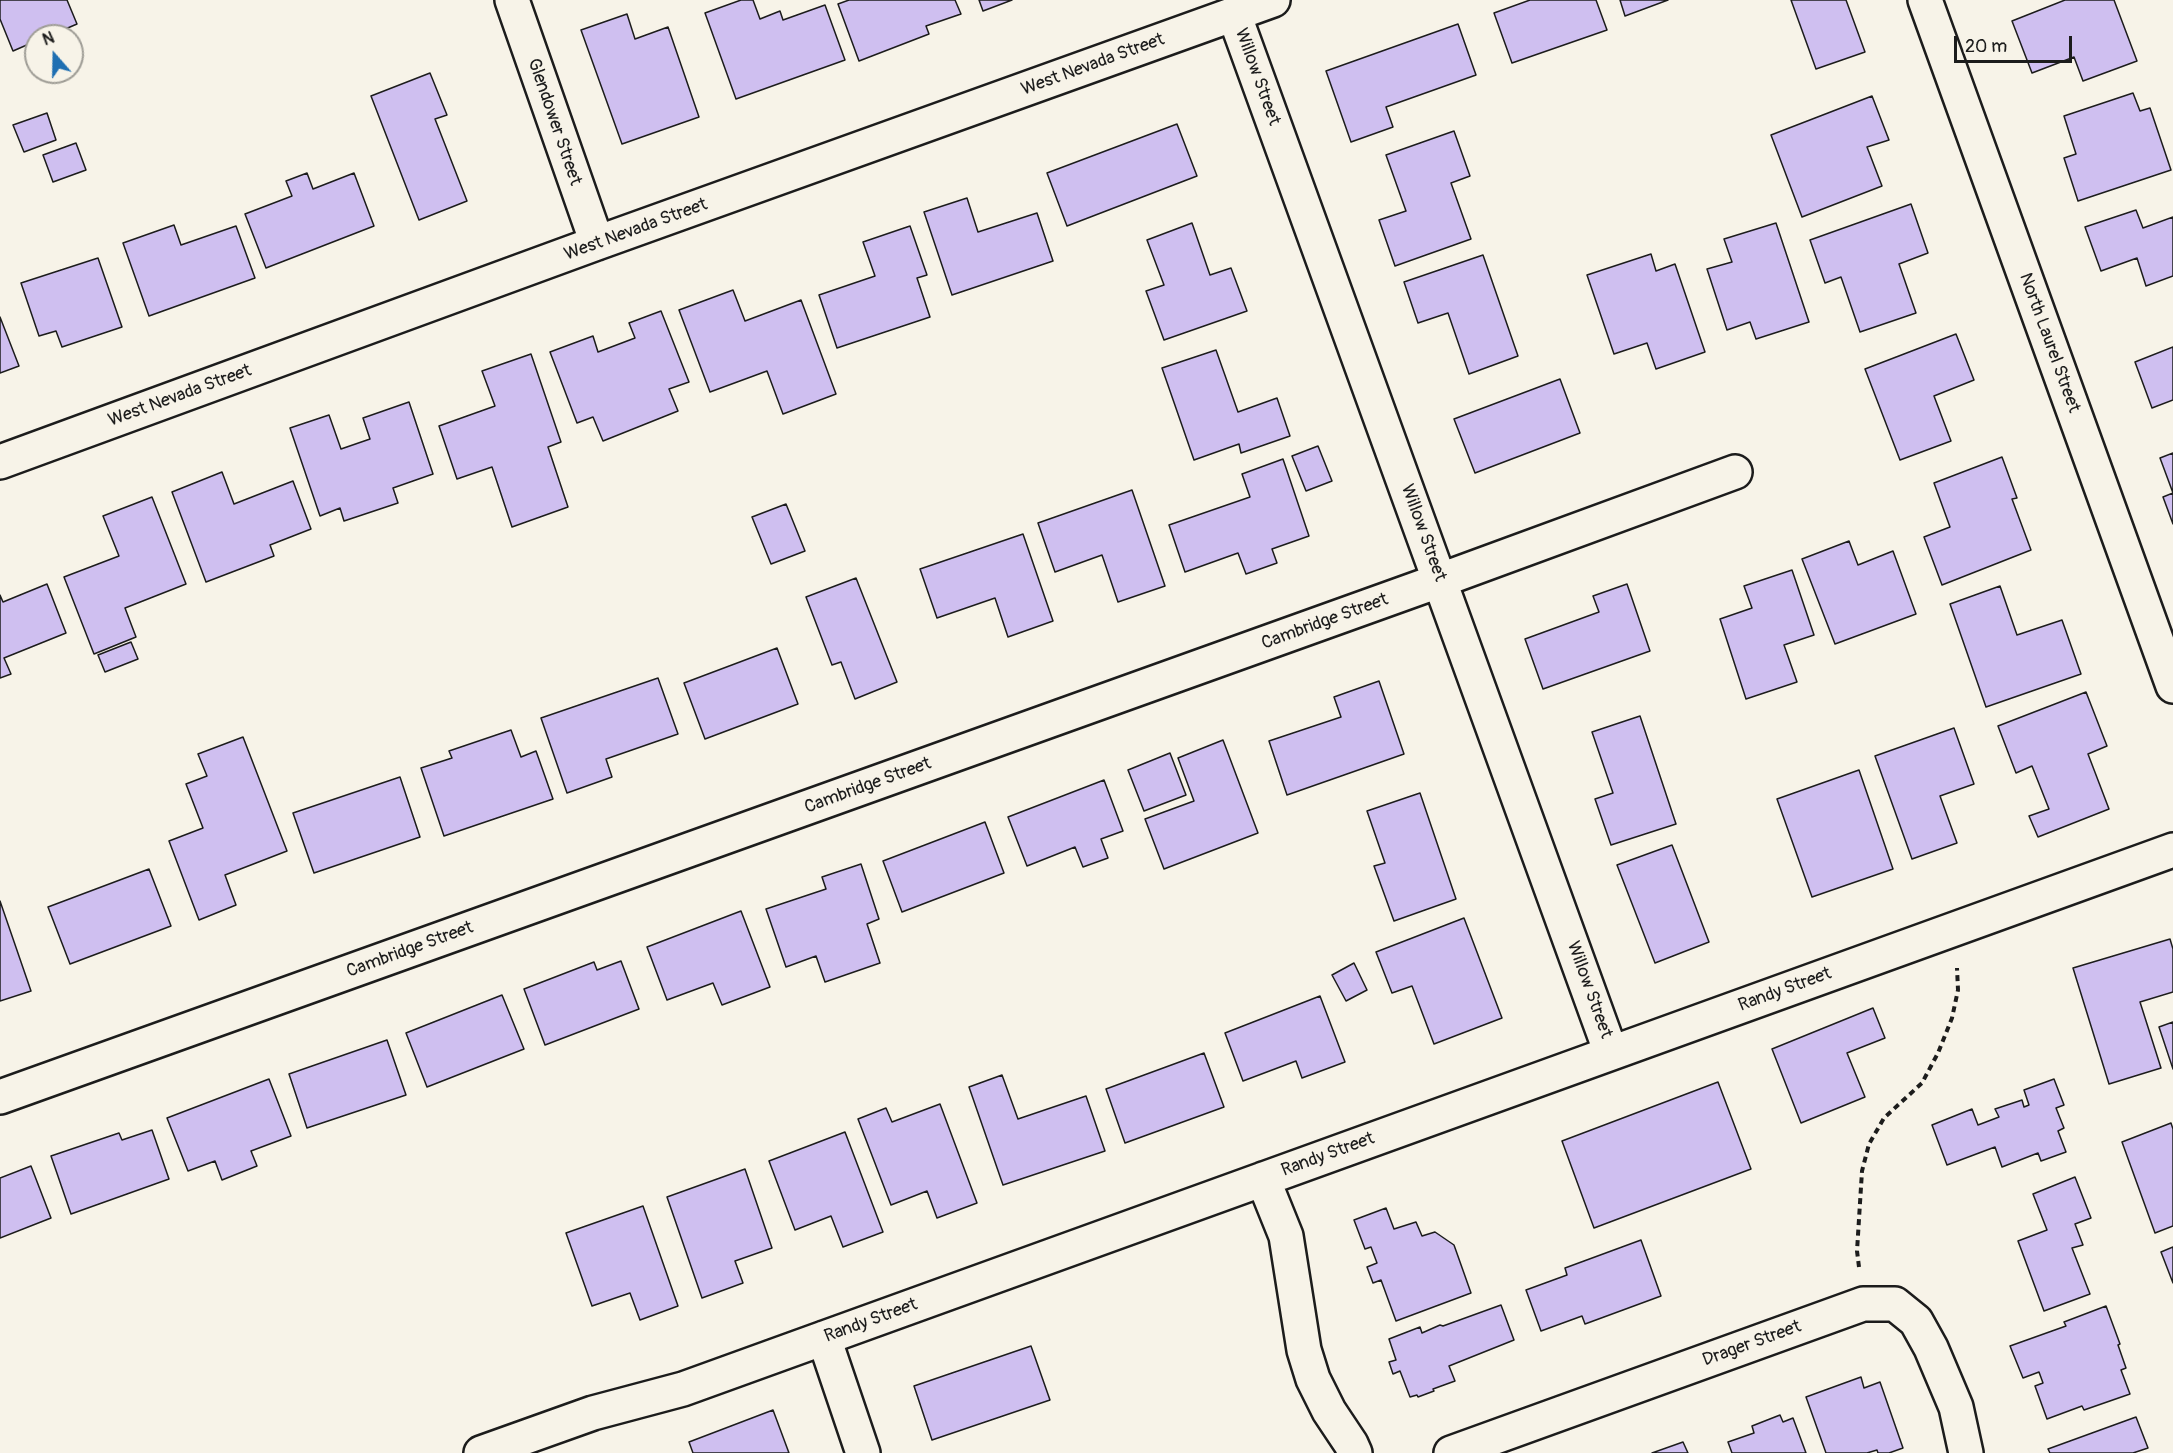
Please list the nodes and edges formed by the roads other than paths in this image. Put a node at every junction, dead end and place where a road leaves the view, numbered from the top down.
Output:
1 (512, 0) edge
2 (1273, 0) edge
3 (1925, 0) edge
4 (1234, 14) junction
5 (597, 243) junction
6 (0, 462) edge
7 (1735, 472) dead end
8 (1441, 580) junction
9 (2173, 686) edge
10 (2173, 850) edge
11 (1611, 1053) junction
12 (0, 1097) edge
13 (1263, 1179) junction
14 (824, 1338) junction
15 (481, 1453) edge
16 (863, 1453) edge
17 (1355, 1453) edge
18 (1451, 1453) edge
19 (1966, 1453) edge

1 - 5 street, Glendower Street
2 - 4 street, West Nevada Street
3 - 9 street, North Laurel Street
4 - 5 street, West Nevada Street
4 - 8 street, Willow Street
5 - 6 street, West Nevada Street
7 - 8 street, Cambridge Street
8 - 11 street, Willow Street
8 - 12 street, Cambridge Street
10 - 11 street, Randy Street
11 - 13 street, Randy Street
13 - 14 street, Randy Street
13 - 17 street
14 - 15 street, Randy Street
14 - 16 street
18 - 19 street, Drager Street

